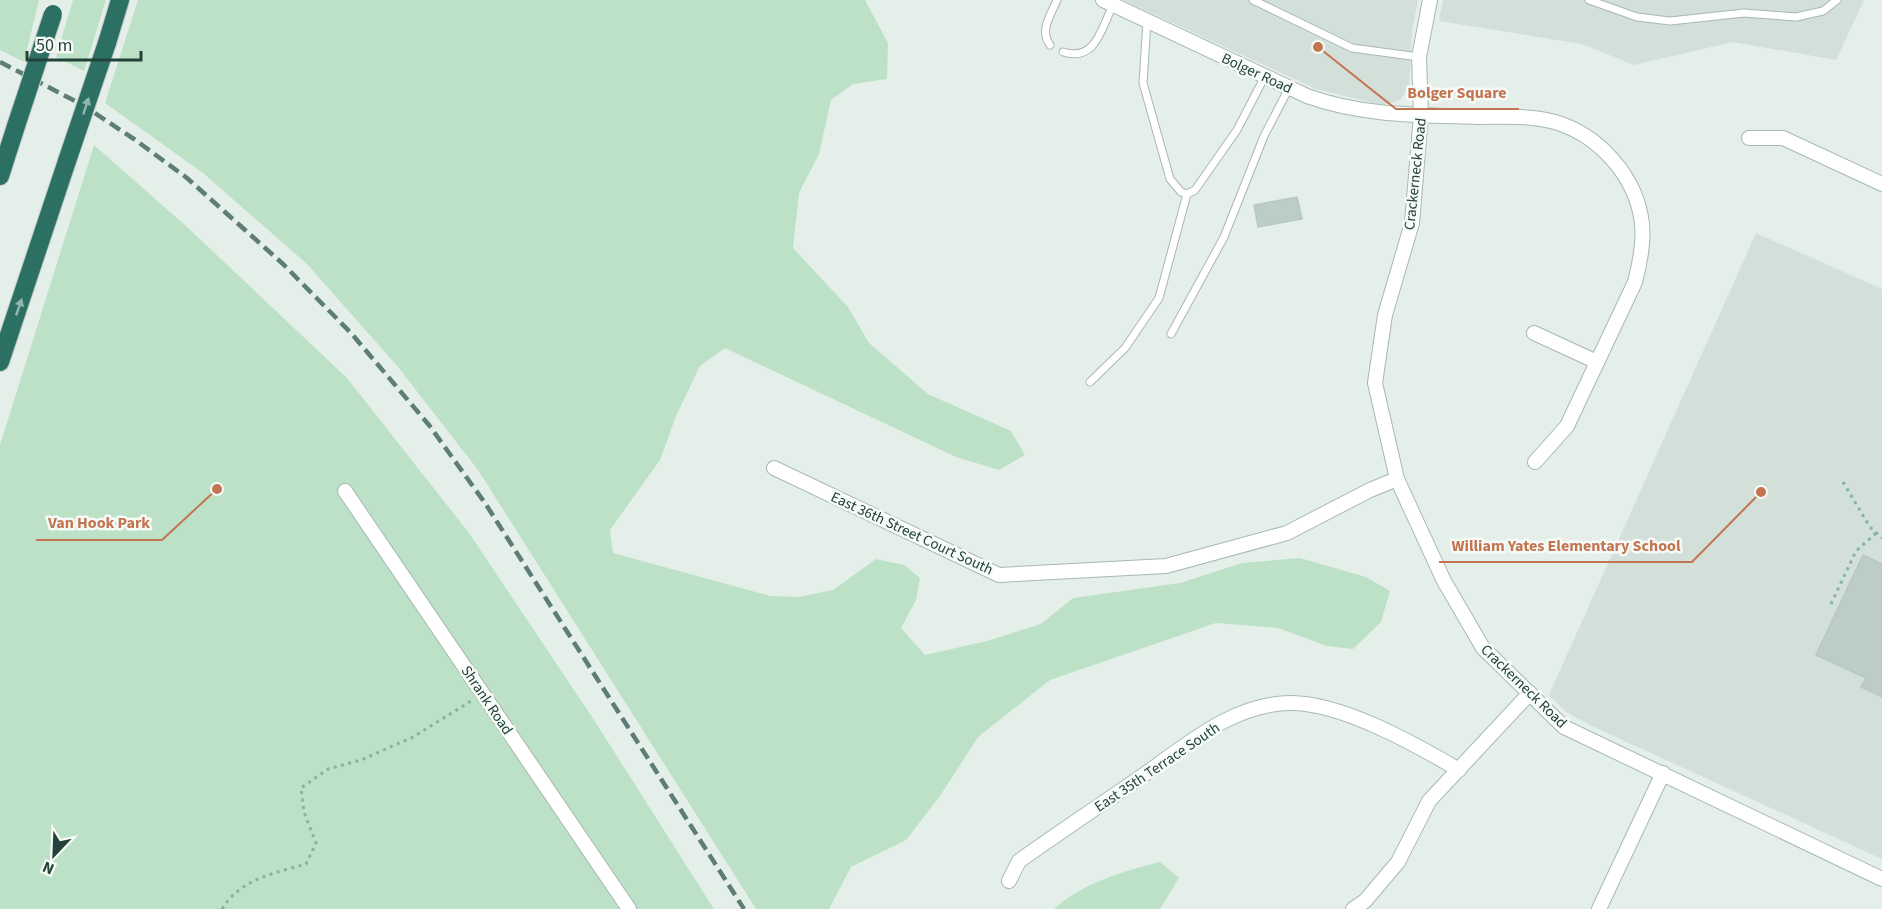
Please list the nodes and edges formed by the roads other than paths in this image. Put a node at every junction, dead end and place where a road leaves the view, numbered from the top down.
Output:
1 (120, 0) edge
2 (1057, 0) edge
3 (1253, 0) edge
4 (1430, 0) edge
5 (1589, 0) edge
6 (1837, 0) edge
7 (1108, 2) edge
8 (55, 7) edge
9 (1147, 21) junction
10 (1050, 45) dead end
11 (1063, 52) dead end
12 (1419, 57) junction
13 (1265, 76) junction
14 (1288, 88) junction
15 (1421, 115) junction
16 (1749, 138) dead end
17 (0, 176) edge
18 (1882, 184) edge
19 (1187, 194) junction
20 (1534, 333) dead end
21 (1171, 334) dead end
22 (0, 362) edge
23 (1597, 362) junction
24 (1090, 382) dead end
25 (1535, 462) dead end
26 (774, 468) dead end
27 (1397, 479) junction
28 (345, 491) dead end
29 (1530, 693) junction
30 (1459, 770) junction
31 (1663, 773) junction
32 (1882, 879) edge
33 (1009, 881) dead end
34 (629, 909) edge
35 (1353, 909) edge
36 (1599, 909) edge

22 -> 1 highway, bridge
2 - 10 lane
3 - 12 lane
4 - 12 street, Crackerneck Road
5 - 6 lane
7 - 9 street, Bolger Road
7 - 11 lane
8 - 17 highway, bridge
9 - 13 street, Bolger Road
9 - 19 lane
12 - 15 street, Crackerneck Road
13 - 14 street, Bolger Road
13 - 19 lane
14 - 15 street, Bolger Road
14 - 21 lane
15 - 23 street, Bolger Road
15 - 27 street, Crackerneck Road
16 - 18 street
19 - 24 lane
20 - 23 street
23 - 25 street, Bolger Road
26 - 27 street, East 36th Street Court South
27 - 29 street, Crackerneck Road
28 - 34 street, Shrank Road
29 - 30 street
29 - 31 street, Crackerneck Road
30 - 33 street, East 35th Terrace South
30 - 35 street
31 - 32 street, Crackerneck Road
31 - 36 street

